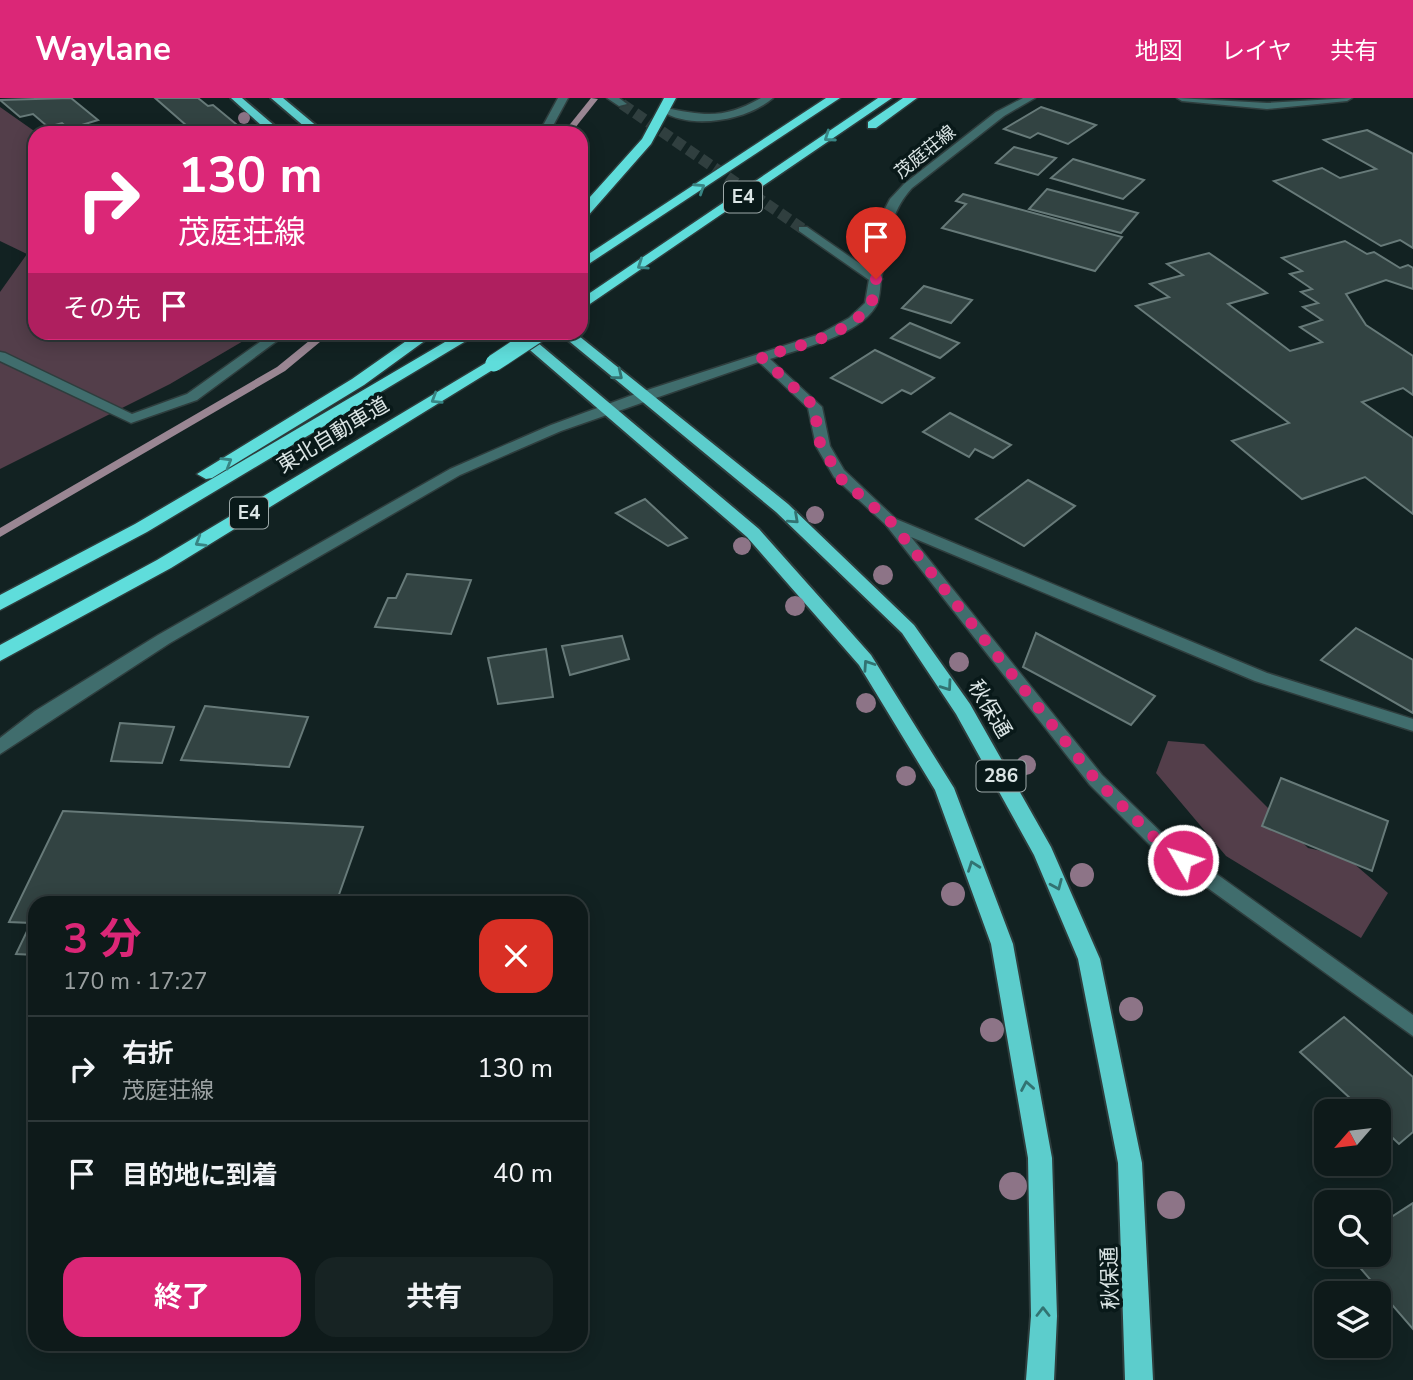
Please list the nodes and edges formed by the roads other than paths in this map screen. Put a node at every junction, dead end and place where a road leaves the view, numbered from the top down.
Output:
1 (236, 98) edge
2 (276, 98) edge
3 (563, 98) edge
4 (612, 98) edge
5 (768, 98) edge
6 (834, 98) edge
7 (886, 98) edge
8 (911, 98) edge
9 (1030, 98) edge
10 (1182, 98) edge
11 (1347, 98) edge
12 (622, 104) dead end
13 (668, 105) edge
14 (269, 126) edge
15 (310, 126) edge
16 (548, 126) edge
17 (855, 137) dead end
18 (800, 175) dead end
19 (588, 207) edge
20 (722, 211) junction
21 (803, 229) tunnel mouth
22 (588, 260) edge
23 (876, 279) junction
24 (588, 302) edge
25 (272, 340) edge
26 (418, 340) edge
27 (461, 340) edge
28 (526, 340) edge
29 (529, 340) edge
30 (575, 340) edge
31 (0, 356) edge
32 (761, 357) junction
33 (643, 396) junction
34 (610, 408) junction
35 (891, 522) junction
36 (0, 597) edge
37 (0, 603) edge
38 (0, 654) edge
39 (1413, 725) edge
40 (0, 747) edge
41 (1413, 1027) edge
42 (1040, 1380) edge
43 (1139, 1380) edge

1 - 14 highway
2 - 15 highway
3 - 16 street
4 - 12 street
5 - 13 street
22 -> 6 highway, E4
7 -> 20 highway, E4
8 - 17 highway
9 - 23 street, 茂庭荘線
10 - 11 street
13 - 19 highway
18 - 20 highway
20 -> 24 highway, E4
21 - 23 street
23 - 32 street, 茂庭荘線
25 - 31 street
36 -> 26 highway
27 - 37 highway, 東北自動車道 / E4
28 - 34 highway, 286
29 -> 38 highway, 東北自動車道 / E4, bridge
30 -> 33 highway, 秋保通 / 286
32 - 33 street, 茂庭荘線
32 - 35 street
33 - 34 street, 茂庭荘線
33 -> 43 highway, 秋保通 / 286
34 - 40 street, 茂庭荘線
42 -> 34 highway, 286
35 - 39 street
35 - 41 street

